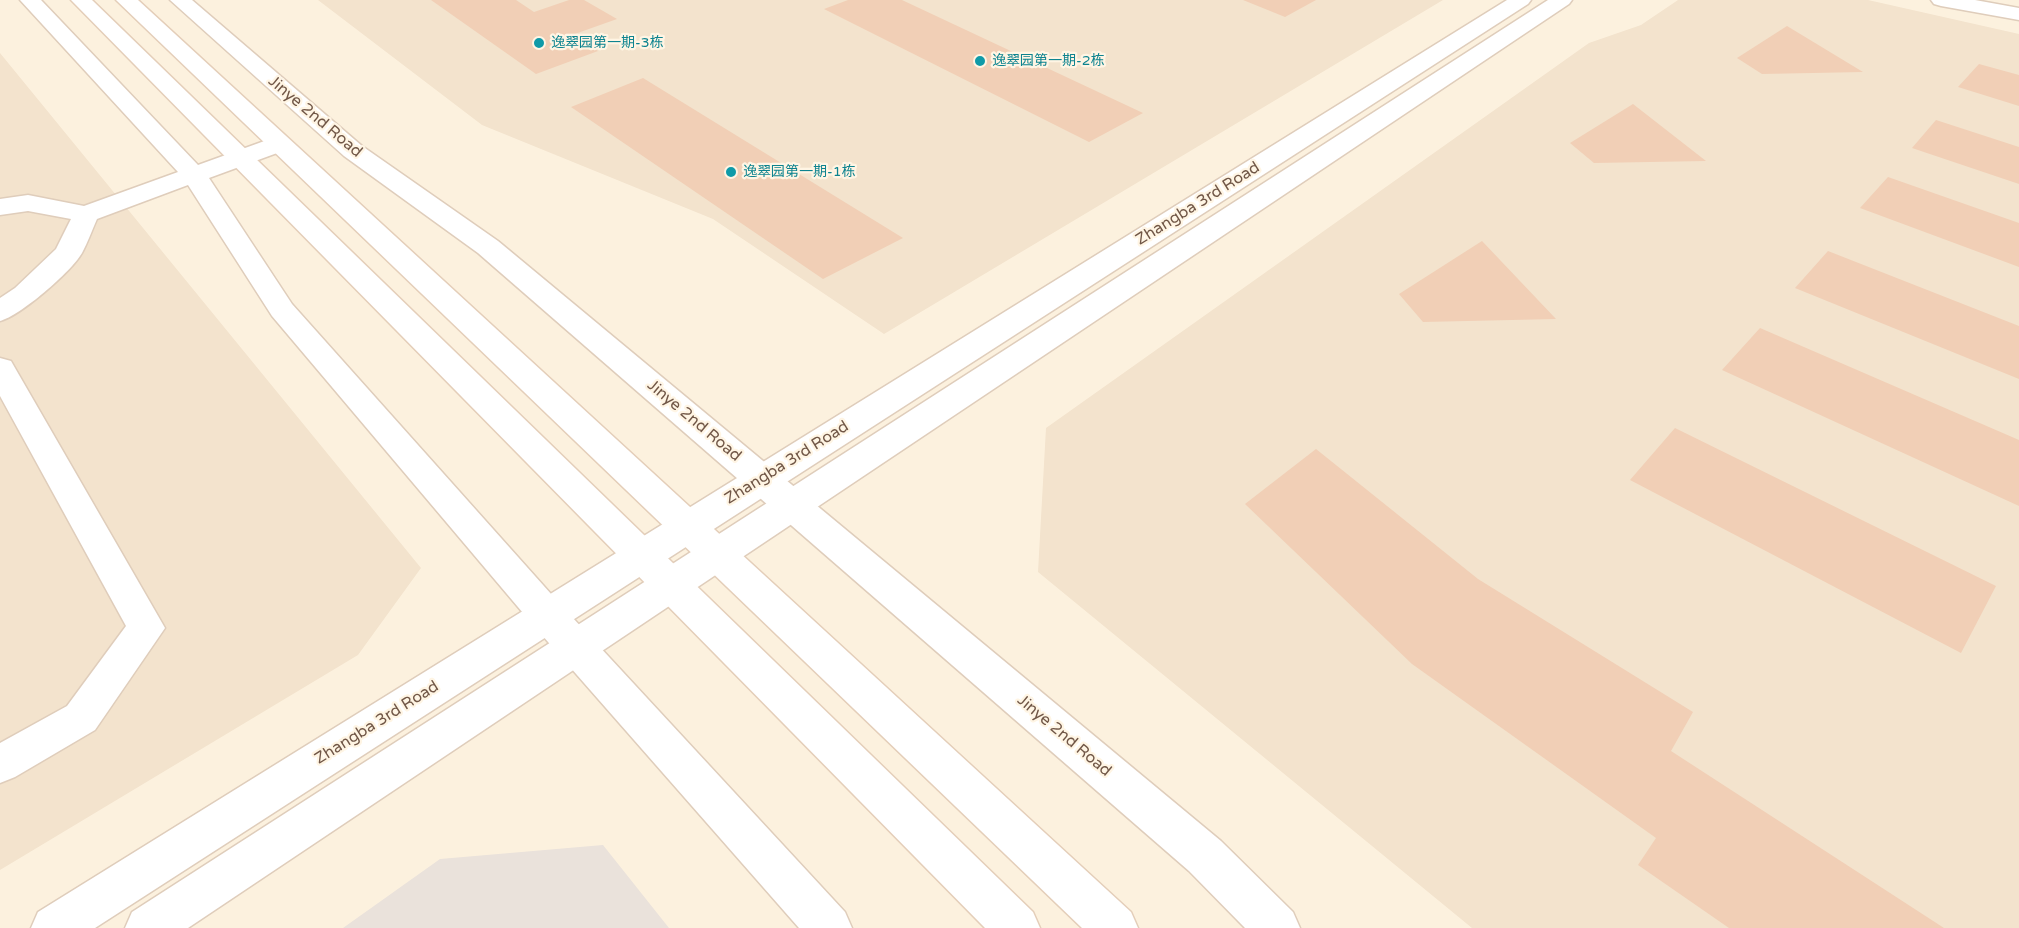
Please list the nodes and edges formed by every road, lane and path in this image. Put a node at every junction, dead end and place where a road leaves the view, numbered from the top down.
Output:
1 (30, 0) edge
2 (81, 0) edge
3 (126, 0) edge
4 (180, 0) edge
5 (1521, 0) edge
6 (1562, 0) edge
7 (1941, 0) edge
8 (1977, 0) edge
9 (2019, 13) edge
10 (279, 144) junction
11 (239, 158) junction
12 (194, 175) junction
13 (0, 207) edge
14 (86, 214) junction
15 (0, 312) edge
16 (0, 368) edge
17 (762, 479) junction
18 (792, 505) junction
19 (688, 526) junction
20 (717, 554) junction
21 (641, 555) junction
22 (671, 584) junction
23 (548, 615) junction
24 (576, 646) junction
25 (0, 764) edge
26 (54, 928) edge
27 (148, 928) edge
28 (829, 928) edge
29 (1017, 928) edge
30 (1114, 928) edge
31 (1277, 928) edge

1 - 12 street
2 - 11 street
3 - 10 street
4 - 17 street, Jinye 2nd Road
5 - 17 street, Zhangba 3rd Road
6 - 18 street, Zhangba 3rd Road
7 - 9 street
8 - 9 street
10 - 11 street
10 - 19 street
11 - 12 street
11 - 21 street
12 - 14 street
12 - 23 street
13 - 14 street
14 - 15 street
16 - 25 street
17 - 18 street, Jinye 2nd Road
17 - 19 street, Zhangba 3rd Road
18 - 20 street, Zhangba 3rd Road
18 - 31 street, Jinye 2nd Road
19 - 20 street
19 - 21 street, Zhangba 3rd Road
20 - 22 street, Zhangba 3rd Road
20 - 30 street
21 - 22 street
21 - 23 street, Zhangba 3rd Road
22 - 24 street, Zhangba 3rd Road
22 - 29 street
23 - 24 street
23 - 26 street, Zhangba 3rd Road
24 - 27 street, Zhangba 3rd Road
24 - 28 street

